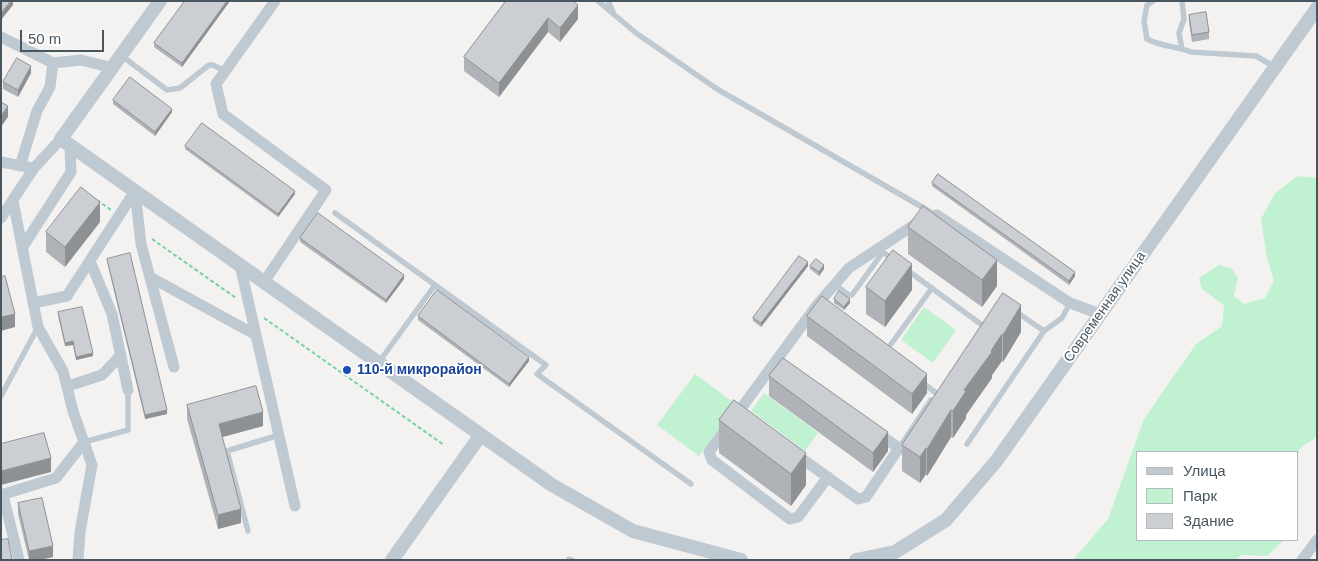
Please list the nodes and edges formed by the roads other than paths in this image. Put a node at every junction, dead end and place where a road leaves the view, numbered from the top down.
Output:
1 (160, 1) edge
2 (275, 1) edge
3 (598, 1) edge
4 (608, 1) edge
5 (1153, 1) edge
6 (1182, 1) edge
7 (1317, 8) edge
8 (614, 13) junction
9 (1, 37) edge
10 (1182, 49) junction
11 (122, 56) junction
12 (53, 63) junction
13 (1275, 67) junction
14 (113, 68) junction
15 (225, 71) junction
16 (65, 142) junction
17 (2, 163) edge
18 (20, 166) junction
19 (34, 168) junction
20 (135, 191) junction
21 (13, 201) junction
22 (336, 213) dead end
23 (937, 215) junction
24 (1, 218) edge
25 (22, 248) junction
26 (880, 250) junction
27 (90, 261) junction
28 (897, 263) edge
29 (240, 265) junction
30 (904, 268) edge
31 (150, 277) junction
32 (264, 282) junction
33 (435, 285) junction
34 (834, 285) junction
35 (932, 288) junction
36 (33, 303) junction
37 (1070, 303) junction
38 (1009, 306) edge
39 (1100, 314) junction
40 (987, 317) edge
41 (982, 325) junction
42 (38, 327) junction
43 (1044, 331) junction
44 (977, 332) edge
45 (256, 335) junction
46 (876, 349) edge
47 (884, 354) junction
48 (121, 355) junction
49 (891, 360) edge
50 (378, 364) junction
51 (174, 366) dead end
52 (914, 376) edge
53 (942, 385) edge
54 (68, 386) junction
55 (128, 390) joint
56 (936, 393) junction
57 (1, 396) edge
58 (868, 427) edge
59 (279, 435) junction
60 (480, 436) junction
61 (84, 442) junction
62 (783, 444) edge
63 (967, 444) dead end
64 (899, 448) junction
65 (828, 477) junction
66 (691, 484) dead end
67 (2, 495) edge
68 (295, 506) dead end
69 (248, 531) dead end
70 (1317, 540) edge
71 (19, 560) edge
72 (78, 560) edge
73 (392, 560) edge
74 (741, 560) edge
75 (856, 560) edge
76 (1302, 560) edge

1 - 11 street
2 - 15 street
3 - 8 lane
4 - 8 lane
5 - 10 lane
6 - 10 lane
7 - 13 street, Современная улица
8 - 23 lane
9 - 12 street
10 - 13 lane
11 - 14 street
11 - 15 lane
12 - 14 street
12 - 18 street
13 - 39 street, Современная улица
14 - 16 street
15 - 32 street
16 - 19 street
16 - 20 street
16 - 25 street
17 - 18 street
18 - 19 street
19 - 21 street
20 - 27 street
20 - 29 street
20 - 31 street
21 - 24 street
21 - 25 street
22 - 33 lane
23 - 26 street
23 - 37 street
25 - 36 street
26 - 28 lane
26 - 34 street
26 - 34 lane
27 - 36 street
27 - 48 street
29 - 32 street
29 - 45 street
30 - 35 lane
31 - 45 street
31 - 51 street
32 - 50 street
33 - 50 lane
33 - 66 lane
34 - 65 street
35 - 41 lane
35 - 47 lane
36 - 42 street
37 - 39 street
37 - 43 lane
38 - 43 lane
39 - 75 street, Современная улица
40 - 41 lane
41 - 44 lane
42 - 54 street
42 - 57 lane
43 - 63 lane
45 - 59 street
46 - 47 lane
47 - 49 lane
48 - 54 street
48 - 55 street
50 - 60 street
52 - 56 lane
53 - 56 lane
54 - 61 street
55 - 61 lane
56 - 64 lane
58 - 64 street
59 - 68 street
59 - 69 lane
60 - 73 street
60 - 74 street
61 - 67 street
61 - 72 street
62 - 65 street
64 - 65 street
67 - 71 street
70 - 76 street

